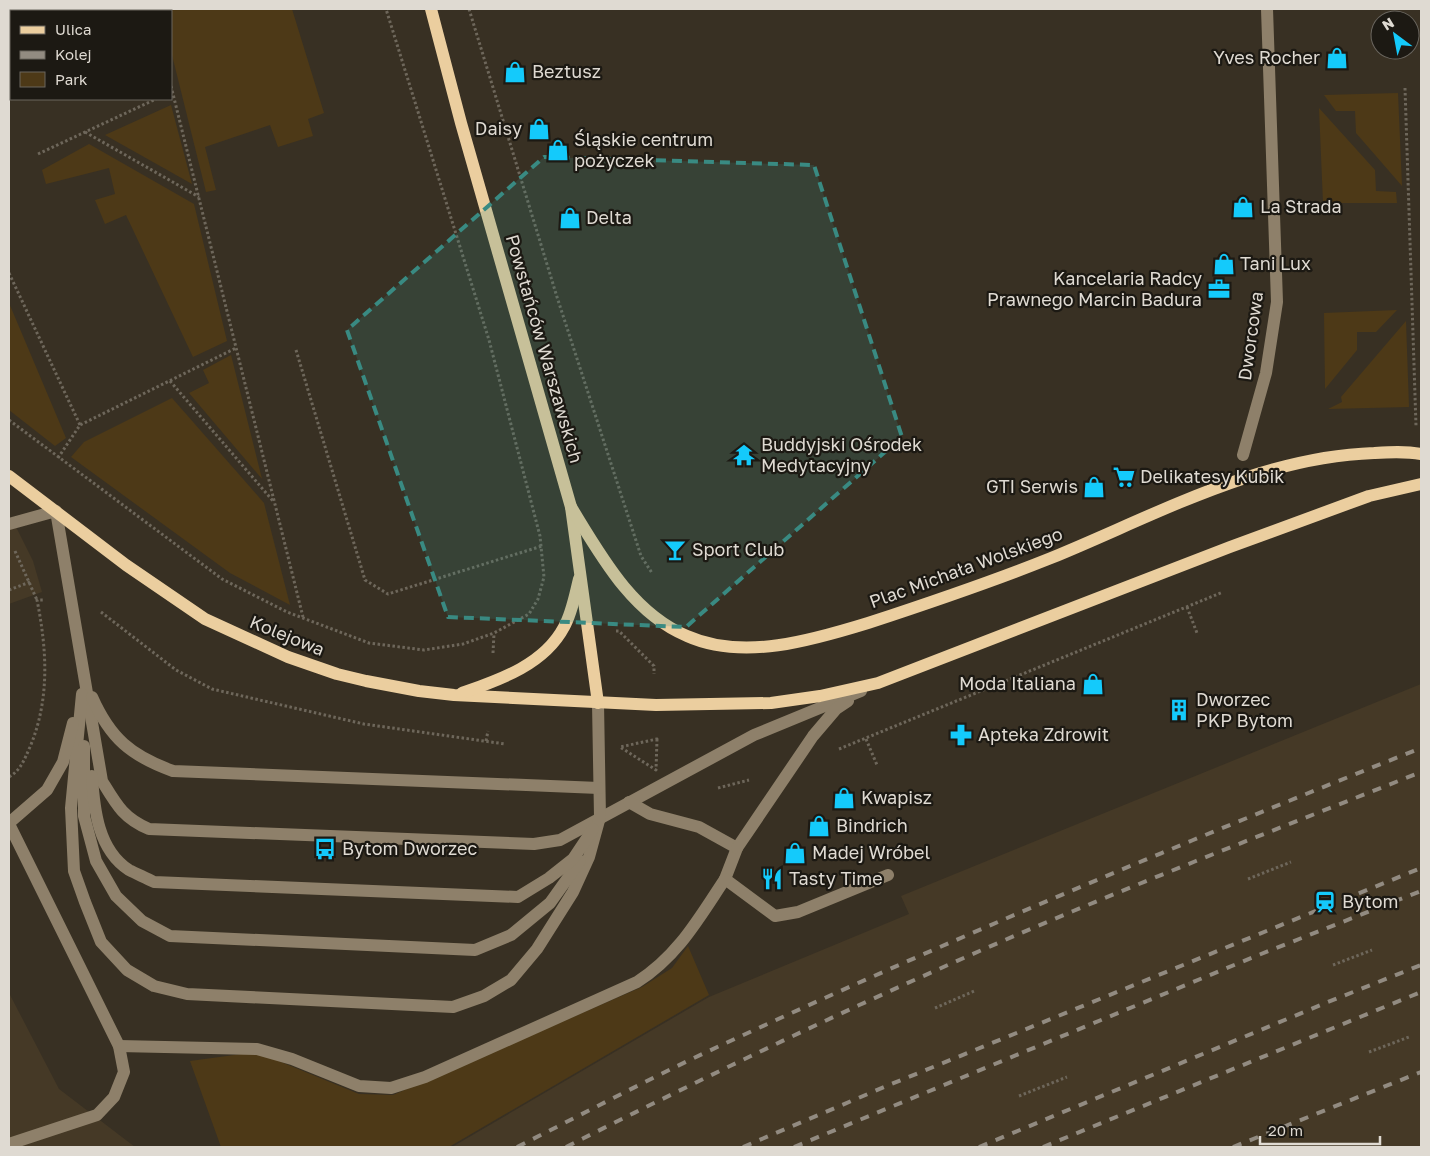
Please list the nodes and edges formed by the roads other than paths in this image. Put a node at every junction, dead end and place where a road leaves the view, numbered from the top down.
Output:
1 (431, 9) edge
2 (1267, 9) edge
3 (1421, 454) edge
4 (1243, 455) dead end
5 (9, 476) edge
6 (1421, 484) edge
7 (571, 507) junction
8 (56, 511) junction
9 (9, 524) edge
10 (580, 572) junction
11 (83, 679) junction
12 (878, 683) junction
13 (454, 695) junction
14 (598, 703) junction
15 (599, 788) junction
16 (629, 802) junction
17 (600, 817) junction
18 (9, 824) edge
19 (736, 848) junction
20 (888, 875) dead end
21 (726, 879) junction
22 (119, 1046) junction
23 (9, 1144) edge

1 - 7 main road, Powstańców Warszawskich
2 - 4 street, Dworcowa
3 - 7 main road, Plac Michała Wolskiego
5 - 8 main road, Kolejowa
6 - 12 main road
7 - 10 main road, Powstańców Warszawskich
8 - 9 street
8 - 11 street
8 - 13 main road, Kolejowa
10 - 13 main road
10 - 14 main road, Powstańców Warszawskich
11 - 15 street
11 - 17 street
11 - 17 street
11 - 17 street
11 - 17 street
11 - 18 street
12 - 14 main road
12 - 16 street
12 - 19 street
13 - 14 main road, Kolejowa
14 - 15 street
15 - 17 street
16 - 17 street
16 - 19 street
18 - 22 street
19 - 21 street
20 - 21 street
21 - 22 street
22 - 23 street

